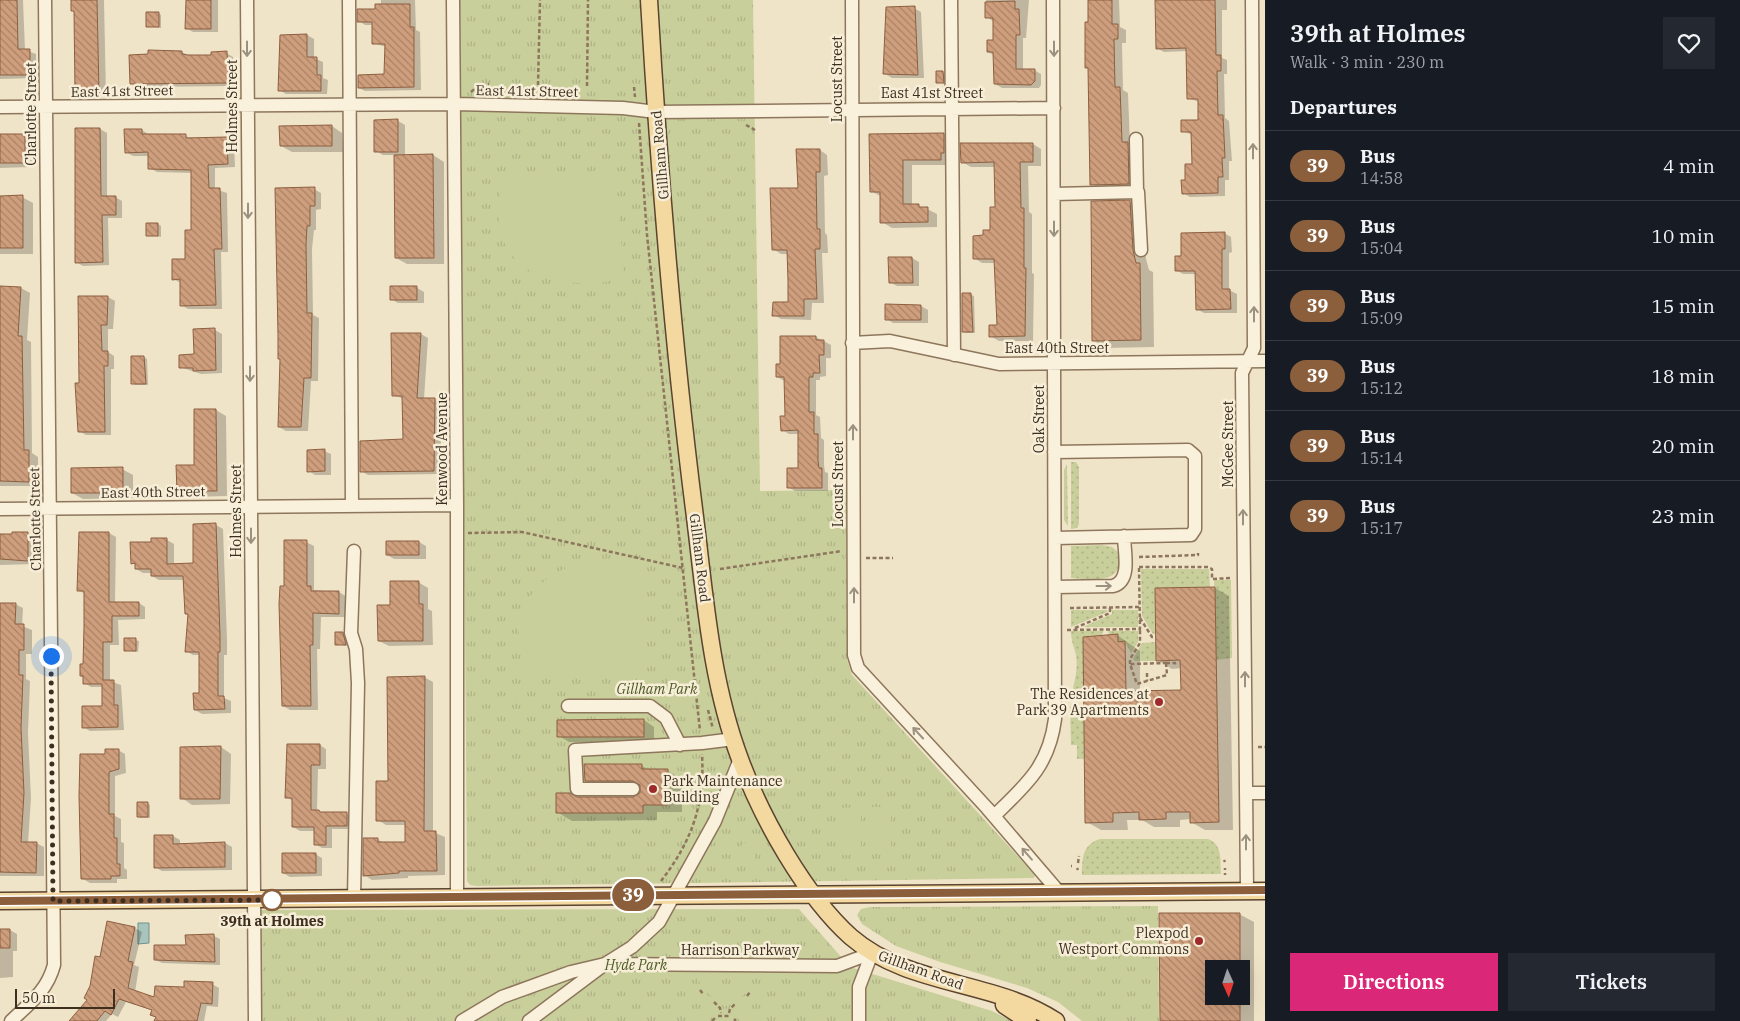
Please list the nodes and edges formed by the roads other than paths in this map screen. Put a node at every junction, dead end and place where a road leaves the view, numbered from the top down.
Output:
1 (46, 0) edge
2 (247, 0) edge
3 (349, 0) edge
4 (453, 0) edge
5 (649, 0) edge
6 (852, 0) edge
7 (951, 0) edge
8 (1053, 0) edge
9 (1252, 0) edge
10 (247, 104) junction
11 (455, 104) junction
12 (350, 105) junction
13 (0, 107) edge
14 (46, 107) junction
15 (853, 108) junction
16 (953, 108) junction
17 (1054, 108) junction
18 (656, 112) junction
19 (1136, 139) dead end
20 (1137, 192) junction
21 (1054, 194) junction
22 (1141, 250) dead end
23 (852, 343) junction
24 (954, 354) junction
25 (1248, 361) junction
26 (1265, 361) edge
27 (1054, 364) junction
28 (1054, 452) junction
29 (457, 505) junction
30 (251, 506) junction
31 (352, 506) junction
32 (50, 508) junction
33 (0, 509) edge
34 (1124, 536) junction
35 (1055, 538) junction
36 (354, 551) dead end
37 (1055, 586) junction
38 (568, 706) dead end
39 (734, 739) junction
40 (680, 745) junction
41 (740, 759) junction
42 (634, 788) dead end
43 (1265, 793) edge
44 (1246, 794) junction
45 (994, 816) junction
46 (1265, 890) edge
47 (1058, 891) junction
48 (1247, 891) junction
49 (675, 895) junction
50 (815, 896) junction
51 (457, 898) junction
52 (354, 899) junction
53 (254, 900) junction
54 (53, 901) junction
55 (0, 902) edge
56 (872, 953) junction
57 (605, 964) junction
58 (983, 992) junction
59 (11, 1021) edge
60 (255, 1021) edge
61 (462, 1021) edge
62 (529, 1021) edge
63 (859, 1021) edge
64 (1028, 1021) edge
65 (1056, 1021) edge

1 - 14 street, Charlotte Street
2 -> 10 street, Holmes Street
3 - 12 street
4 - 11 street, Kenwood Avenue
5 - 18 main road, Gillham Road
6 - 15 street, Locust Street
7 - 16 street
8 -> 17 street, Oak Street
25 -> 9 street, McGee Street
10 - 12 street, East 41st Street
10 - 14 street, East 41st Street
10 -> 30 street, Holmes Street
11 - 12 street, East 41st Street
11 - 18 street, East 41st Street
11 - 29 street, Kenwood Avenue
12 - 31 street
13 - 14 street, East 41st Street
14 - 32 street, Charlotte Street
15 - 16 street, East 41st Street
15 - 18 street, East 41st Street
15 - 23 street, Locust Street
16 - 17 street, East 41st Street
16 - 24 street
17 - 21 street, Oak Street
18 - 39 main road, Gillham Road
19 - 20 street
20 - 21 street
20 - 22 street
21 -> 27 street, Oak Street
23 - 24 street, East 40th Street
45 -> 23 street, Locust Street
24 - 27 street, East 40th Street
25 - 26 street, East 40th Street
25 - 27 street, East 40th Street
44 -> 25 street, McGee Street
27 - 28 street, Oak Street
28 - 34 street
28 - 35 street, Oak Street
29 - 31 street, East 40th Street
29 - 51 street, Kenwood Avenue
30 - 31 street, East 40th Street
30 - 32 street, East 40th Street
30 -> 53 street, Holmes Street
32 - 33 street, East 40th Street
32 - 54 street, Charlotte Street
34 - 35 street
37 -> 34 street
35 - 37 street, Oak Street
36 - 52 street
37 - 45 street, Oak Street
38 - 40 street
39 - 40 street
39 - 41 main road, Gillham Road
40 - 42 street
41 - 49 street, Harrison Parkway
41 - 50 main road, Gillham Road
43 - 44 street
48 -> 44 street, McGee Street
47 -> 45 street, Locust Street
46 - 48 main road
47 - 48 main road
47 - 50 main road
49 - 50 main road
49 - 51 main road
49 - 57 street, Harrison Parkway
50 - 56 main road, Gillham Road
51 - 52 main road
52 - 53 main road
53 - 54 main road
53 - 60 street, Holmes Street
54 - 55 main road
54 - 59 street, Charlotte Street
56 - 57 street, Harrison Parkway
56 - 58 main road, Gillham Road
56 - 63 street
57 - 61 street, Harrison Parkway
57 - 62 street
58 - 64 main road, Gillham Road
58 - 65 main road, Gillham Road

